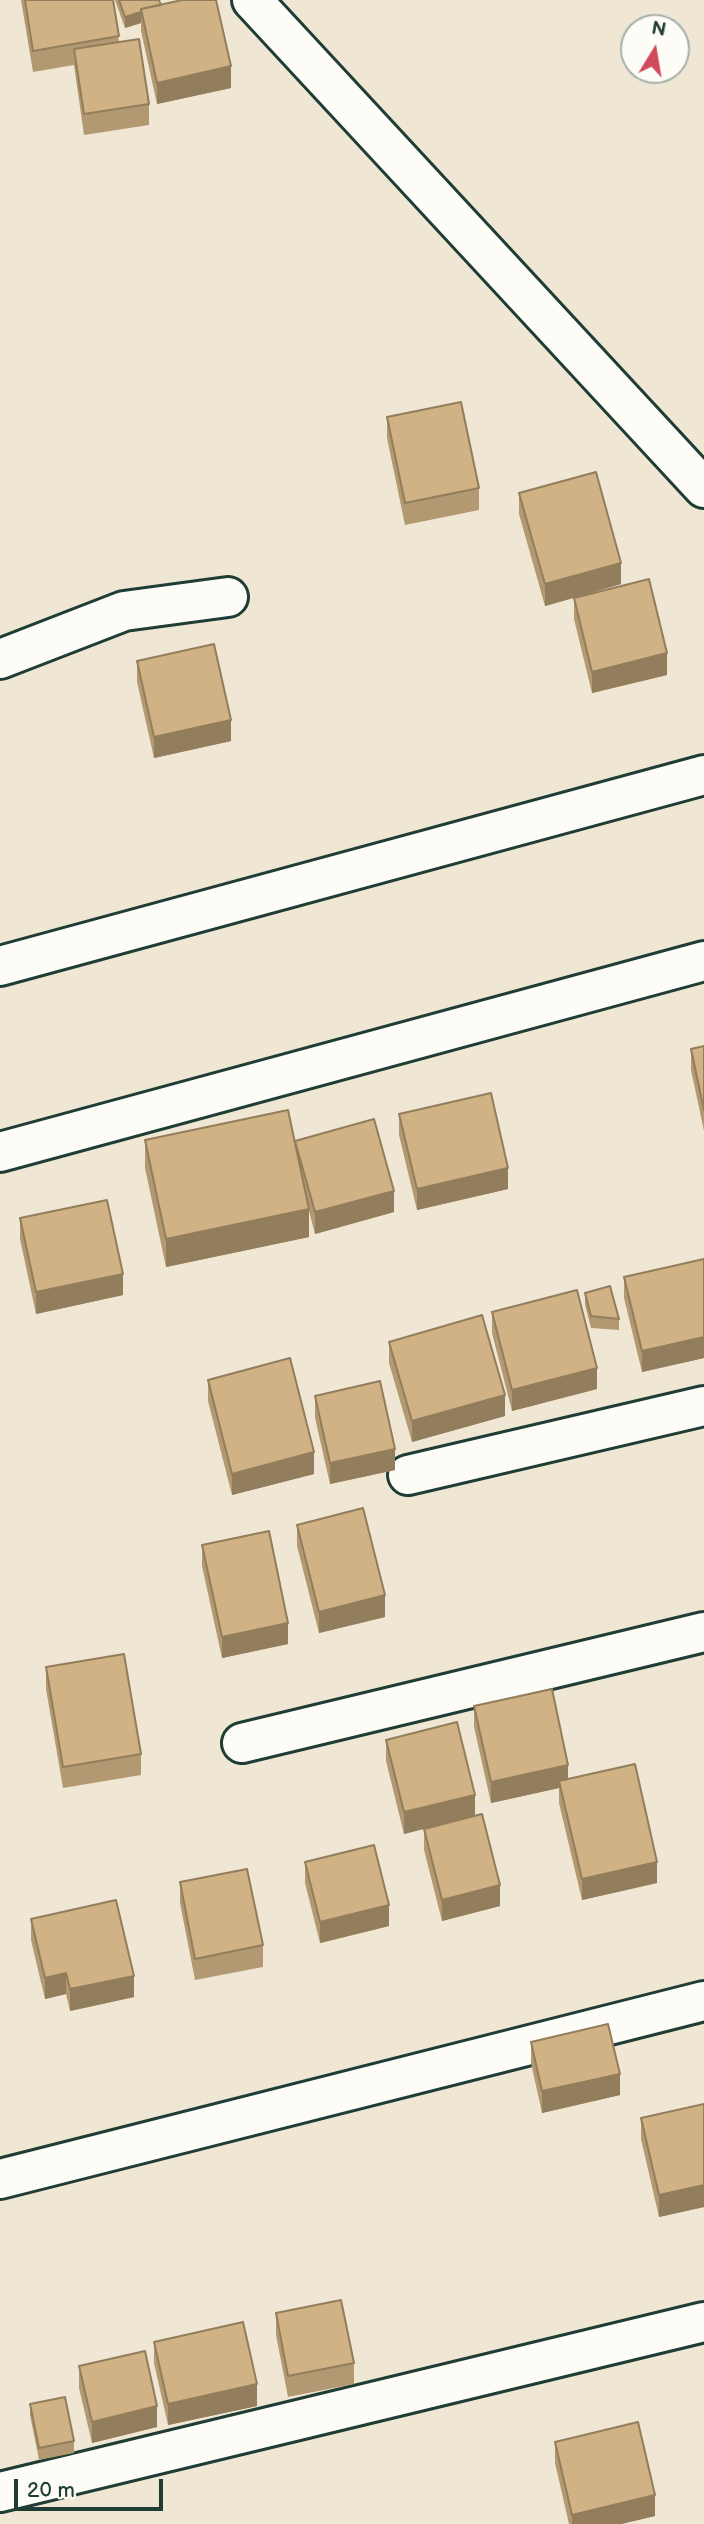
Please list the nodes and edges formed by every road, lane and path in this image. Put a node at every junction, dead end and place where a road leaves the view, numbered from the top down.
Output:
1 (251, 0) edge
2 (704, 488) edge
3 (228, 597) dead end
4 (0, 659) edge
5 (704, 775) edge
6 (704, 961) edge
7 (0, 966) edge
8 (0, 1152) edge
9 (704, 1406) edge
10 (408, 1475) dead end
11 (704, 1632) edge
12 (242, 1742) dead end
13 (704, 2001) edge
14 (0, 2179) edge
15 (704, 2322) edge
16 (0, 2492) edge

1 - 2 street
3 - 4 street
5 - 7 street
6 - 8 street
9 - 10 street
11 - 12 street
13 - 14 street
15 - 16 street

